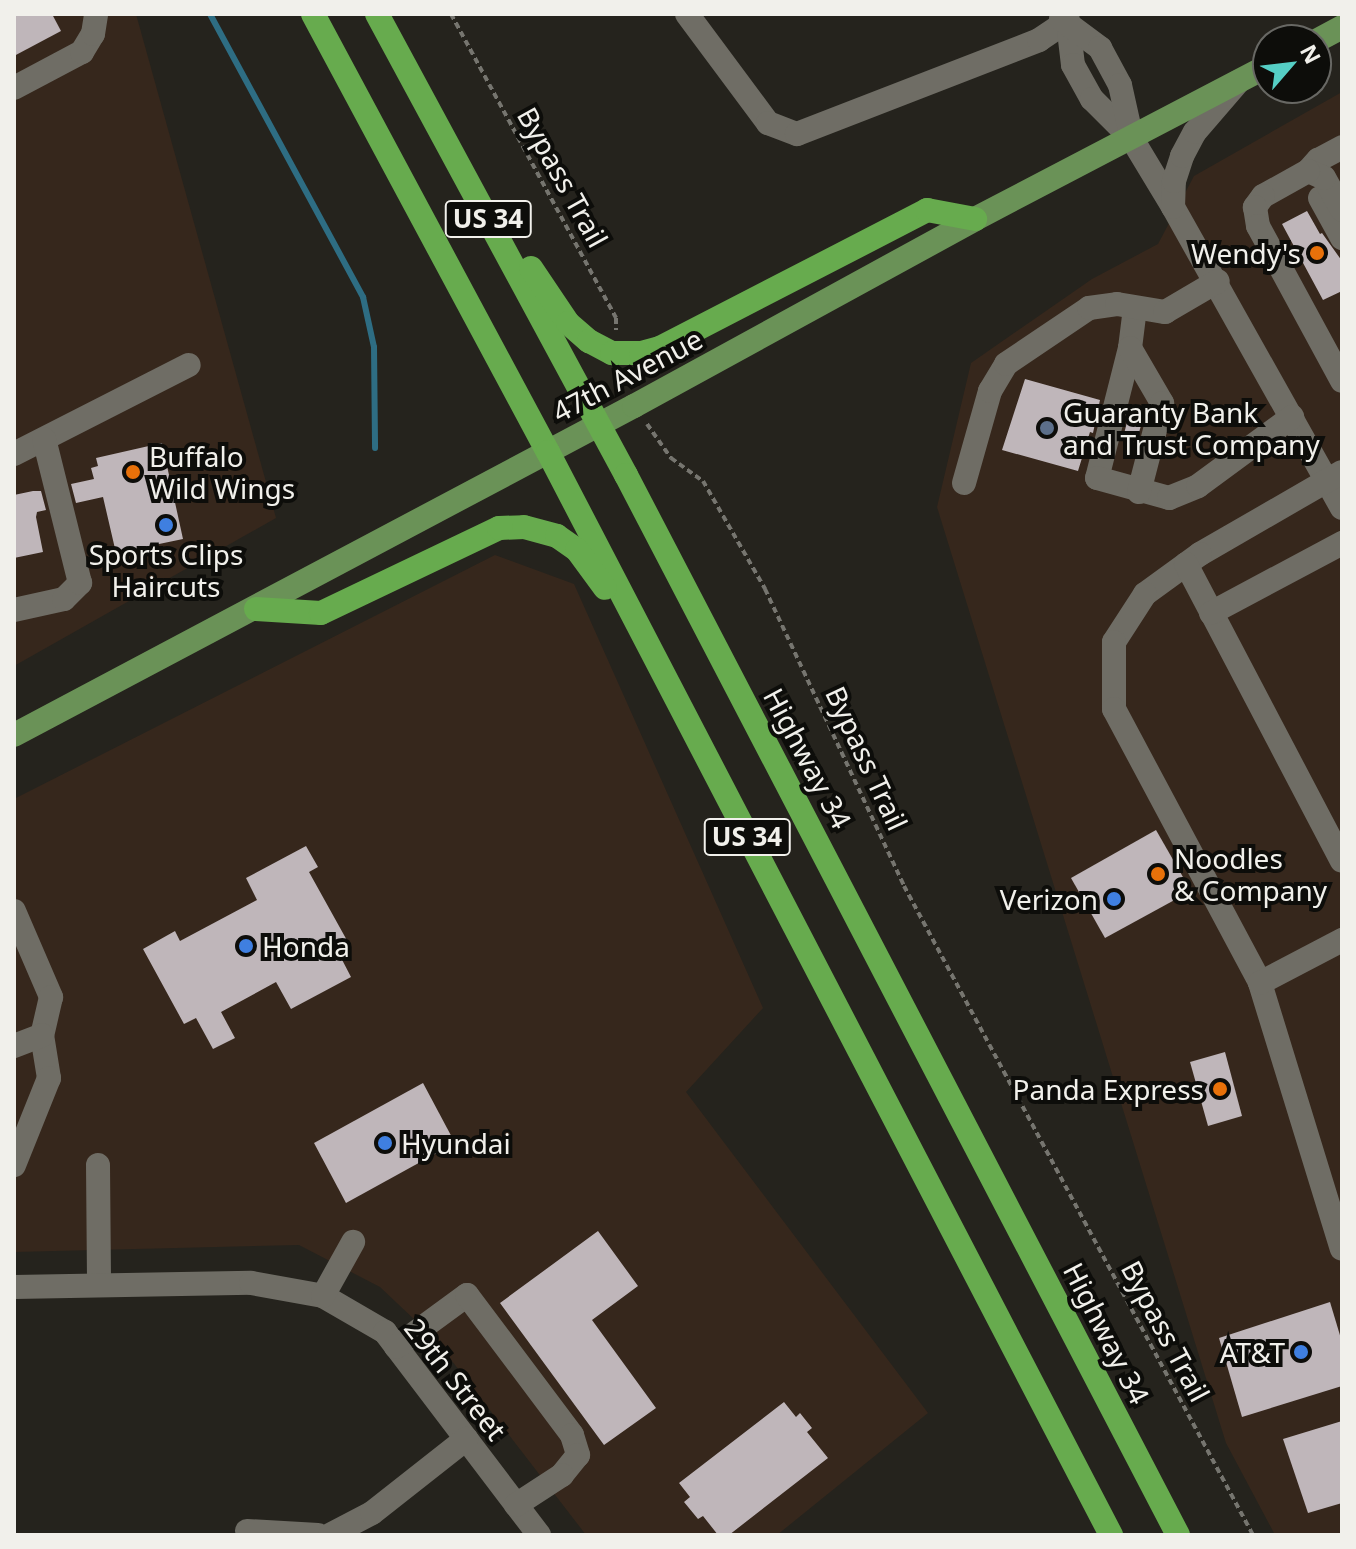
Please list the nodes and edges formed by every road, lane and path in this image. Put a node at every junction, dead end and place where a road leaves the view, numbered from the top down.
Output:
1 (96, 14) edge
2 (313, 14) edge
3 (377, 14) edge
4 (451, 14) edge
5 (687, 14) edge
6 (1063, 17) edge
7 (394, 45) junction
8 (1252, 75) edge
9 (1238, 82) junction
10 (14, 88) edge
11 (1132, 139) junction
12 (1342, 147) edge
13 (1316, 174) junction
14 (1173, 207) junction
15 (1342, 210) edge
16 (975, 219) junction
17 (1342, 238) edge
18 (1218, 281) junction
19 (1135, 308) junction
20 (1130, 348) junction
21 (612, 353) junction
22 (189, 365) dead end
23 (1342, 381) edge
24 (634, 406) junction
25 (1292, 417) junction
26 (599, 425) junction
27 (44, 439) junction
28 (548, 452) junction
29 (14, 454) edge
30 (1334, 476) edge
31 (964, 483) dead end
32 (1139, 492) junction
33 (1342, 508) edge
34 (1342, 543) edge
35 (1186, 564) junction
36 (256, 609) junction
37 (14, 610) edge
38 (1211, 613) junction
39 (14, 735) edge
40 (698, 740) junction
41 (1342, 861) edge
42 (14, 911) edge
43 (1342, 940) edge
44 (1260, 983) junction
45 (42, 1035) junction
46 (14, 1046) edge
47 (14, 1165) edge
48 (98, 1165) dead end
49 (353, 1242) dead end
50 (1342, 1249) edge
51 (99, 1285) junction
52 (14, 1287) edge
53 (323, 1296) junction
54 (396, 1347) junction
55 (466, 1439) junction
56 (516, 1505) junction
57 (247, 1531) dead end
58 (318, 1535) edge
59 (330, 1535) edge
60 (539, 1535) edge
61 (1111, 1535) edge
62 (1178, 1535) edge
63 (1253, 1535) edge

1 - 10 street
2 - 28 highway, US 34
3 - 7 highway, Highway 34 / US 34
4 - 21 path, Bypass Trail
5 - 6 street
6 - 11 street
7 - 21 highway
7 - 26 highway, Highway 34 / US 34
8 - 9 main road, 47th Avenue
9 - 11 main road, 47th Avenue
9 - 14 street
11 - 14 street
11 - 16 main road, 47th Avenue
12 - 13 street
13 - 15 street
13 - 17 street
13 - 23 street
14 - 18 street
16 - 21 highway
16 - 24 main road, 47th Avenue
18 - 19 street
18 - 25 street
19 - 20 street
19 - 31 street
20 - 32 street
20 - 32 street
22 - 27 street
24 - 26 main road, 47th Avenue
24 - 63 path, Bypass Trail
25 - 30 street
25 - 32 street
26 - 28 main road, 47th Avenue
26 - 62 highway, Highway 34 / US 34
27 - 29 street
27 - 37 street
28 - 36 main road, 47th Avenue
28 - 40 highway, US 34
30 - 33 street
30 - 35 street
34 - 38 street
35 - 38 street
35 - 44 street
36 - 39 main road, 47th Avenue
36 - 40 highway
38 - 41 street
40 - 61 highway, US 34
42 - 45 street
43 - 44 street
44 - 50 street
45 - 46 street
45 - 47 street
48 - 51 street
49 - 53 street
51 - 52 street, 29th Street
51 - 53 street, 29th Street
53 - 54 street, 29th Street
54 - 55 street, 29th Street
54 - 56 street
55 - 56 street, 29th Street
55 - 59 street
56 - 60 street, 29th Street
57 - 58 street

